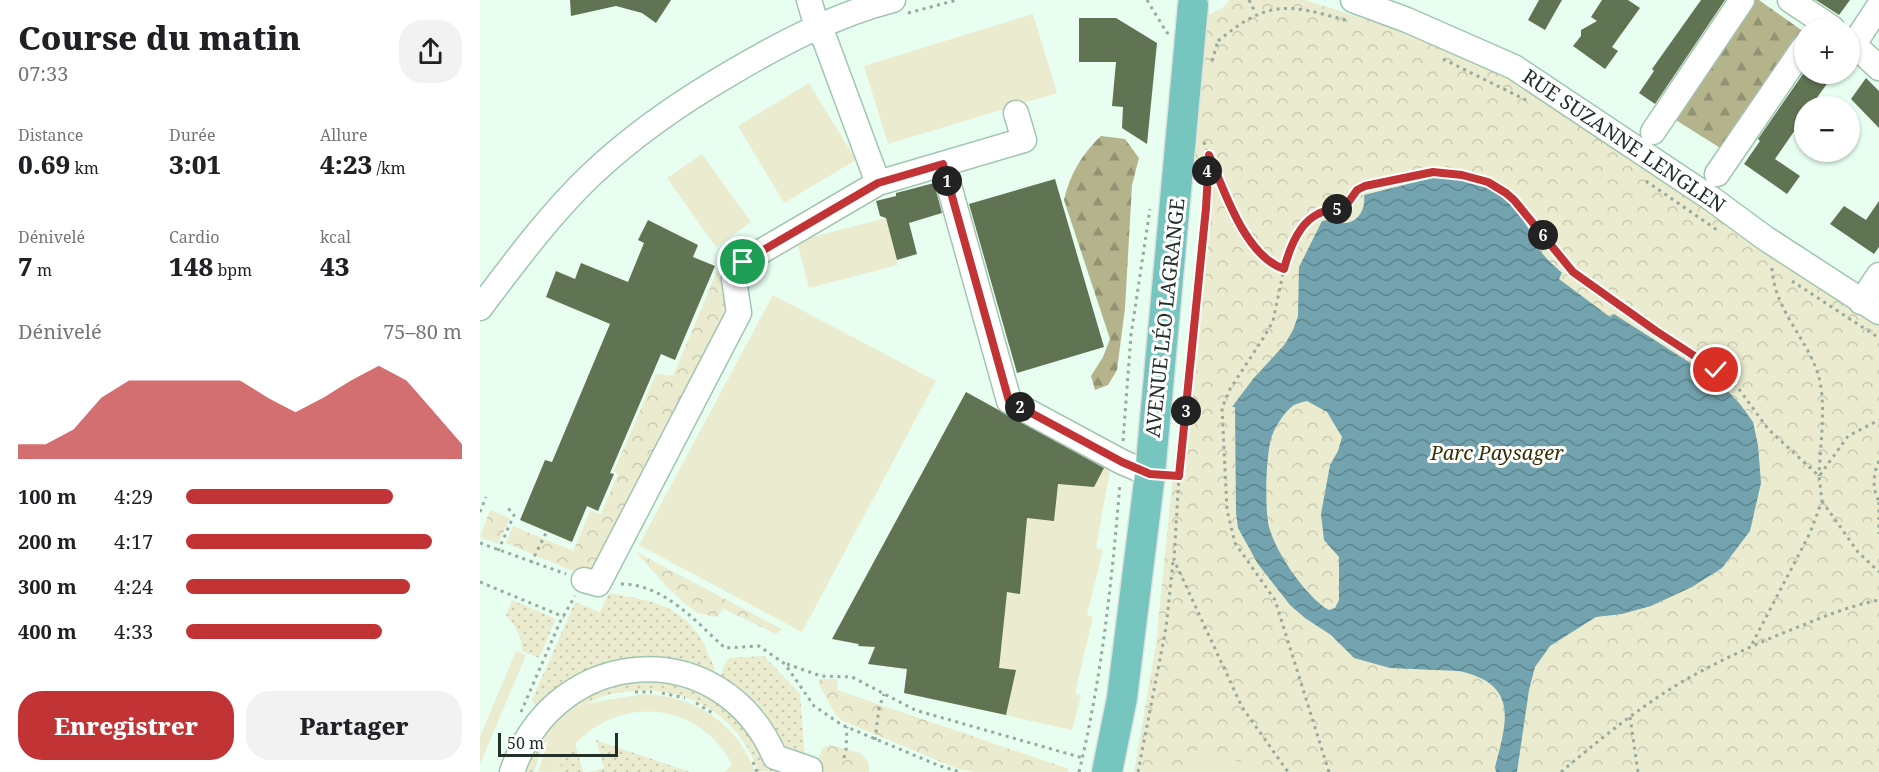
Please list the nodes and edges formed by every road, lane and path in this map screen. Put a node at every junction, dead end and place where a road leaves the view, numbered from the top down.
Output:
1 (809, 0) edge
2 (957, 0) edge
3 (1147, 0) edge
4 (1249, 0) edge
5 (1742, 0) edge
6 (1790, 0) edge
7 (1196, 2) edge
8 (1276, 4) dead end
9 (1879, 6) edge
10 (900, 7) edge
11 (1259, 7) dead end
12 (1254, 10) junction
13 (1352, 11) edge
14 (1814, 18) edge
15 (817, 27) junction
16 (1860, 31) edge
17 (1176, 32) dead end
18 (1167, 33) junction
19 (1212, 37) dead end
20 (1218, 40) junction
21 (1166, 44) dead end
22 (1860, 50) edge
23 (1441, 58) dead end
24 (1794, 62) edge
25 (1879, 68) edge
26 (1211, 72) dead end
27 (1526, 101) dead end
28 (1016, 113) dead end
29 (1205, 131) dead end
30 (1653, 132) dead end
31 (1209, 155) junction
32 (943, 164) junction
33 (1717, 174) dead end
34 (1642, 178) dead end
35 (878, 183) junction
36 (1150, 205) dead end
37 (1718, 230) dead end
38 (1284, 269) junction
39 (1782, 274) dead end
40 (1879, 275) edge
41 (1792, 281) dead end
42 (1870, 307) edge
43 (480, 308) edge
44 (1879, 338) edge
45 (1879, 420) edge
46 (1879, 461) edge
47 (1122, 462) junction
48 (1150, 474) junction
49 (1179, 476) junction
50 (1819, 476) junction
51 (486, 497) dead end
52 (1822, 501) junction
53 (1879, 502) edge
54 (507, 507) dead end
55 (480, 512) edge
56 (547, 531) dead end
57 (1879, 534) edge
58 (480, 543) edge
59 (498, 551) junction
60 (1174, 560) junction
61 (531, 563) junction
62 (1879, 572) edge
63 (480, 582) edge
64 (591, 582) junction
65 (1879, 600) edge
66 (564, 617) junction
67 (1751, 646) junction
68 (785, 664) junction
69 (634, 693) dead end
70 (885, 694) junction
71 (719, 717) dead end
72 (1630, 717) junction
73 (518, 722) dead end
74 (847, 727) junction
75 (875, 740) junction
76 (750, 757) dead end
77 (844, 758) dead end
78 (1095, 765) edge
79 (512, 772) edge
80 (757, 772) edge
81 (809, 772) edge
82 (960, 772) edge
83 (1079, 772) edge
84 (1138, 772) edge
85 (1288, 772) edge
86 (1329, 772) edge
87 (1561, 772) edge
88 (1638, 772) edge

1 - 15 street
2 - 10 path
3 - 18 path
4 - 12 path
5 - 30 street
6 - 14 street
7 - 48 main road, AVENUE LÉO LAGRANGE
8 - 13 path
9 - 16 street
10 - 15 street
11 - 12 path
12 - 20 path
13 - 42 street, RUE SUZANNE LENGLEN
15 - 35 street
15 - 43 street
17 - 18 path
18 - 21 path
19 - 20 path
20 - 26 path
22 - 25 street
23 - 27 path
24 - 33 street
28 - 32 street
29 - 31 path
31 - 38 path
31 - 49 path
32 - 35 street
32 - 47 street
34 - 37 path
35 - 64 street
36 - 47 path
38 - 50 path
38 - 86 path
39 - 50 path
40 - 42 street
41 - 44 path
45 - 50 path
46 - 53 path
47 - 48 street
47 - 78 path
48 - 49 path
48 - 78 main road, AVENUE LÉO LAGRANGE
49 - 60 path
50 - 52 path
51 - 55 path
52 - 62 path
52 - 67 path
53 - 57 path
54 - 59 path
56 - 61 path
58 - 59 path
59 - 61 path
60 - 84 path
60 - 85 path
61 - 64 path
63 - 66 path
64 - 66 path
64 - 68 path
65 - 67 path
66 - 73 path
67 - 72 path
68 - 70 path
68 - 74 path
69 - 71 path
70 - 75 path
70 - 78 path
72 - 87 path
72 - 88 path
74 - 75 path
74 - 77 path
75 - 82 path
76 - 80 path
78 - 83 path
79 - 81 street

